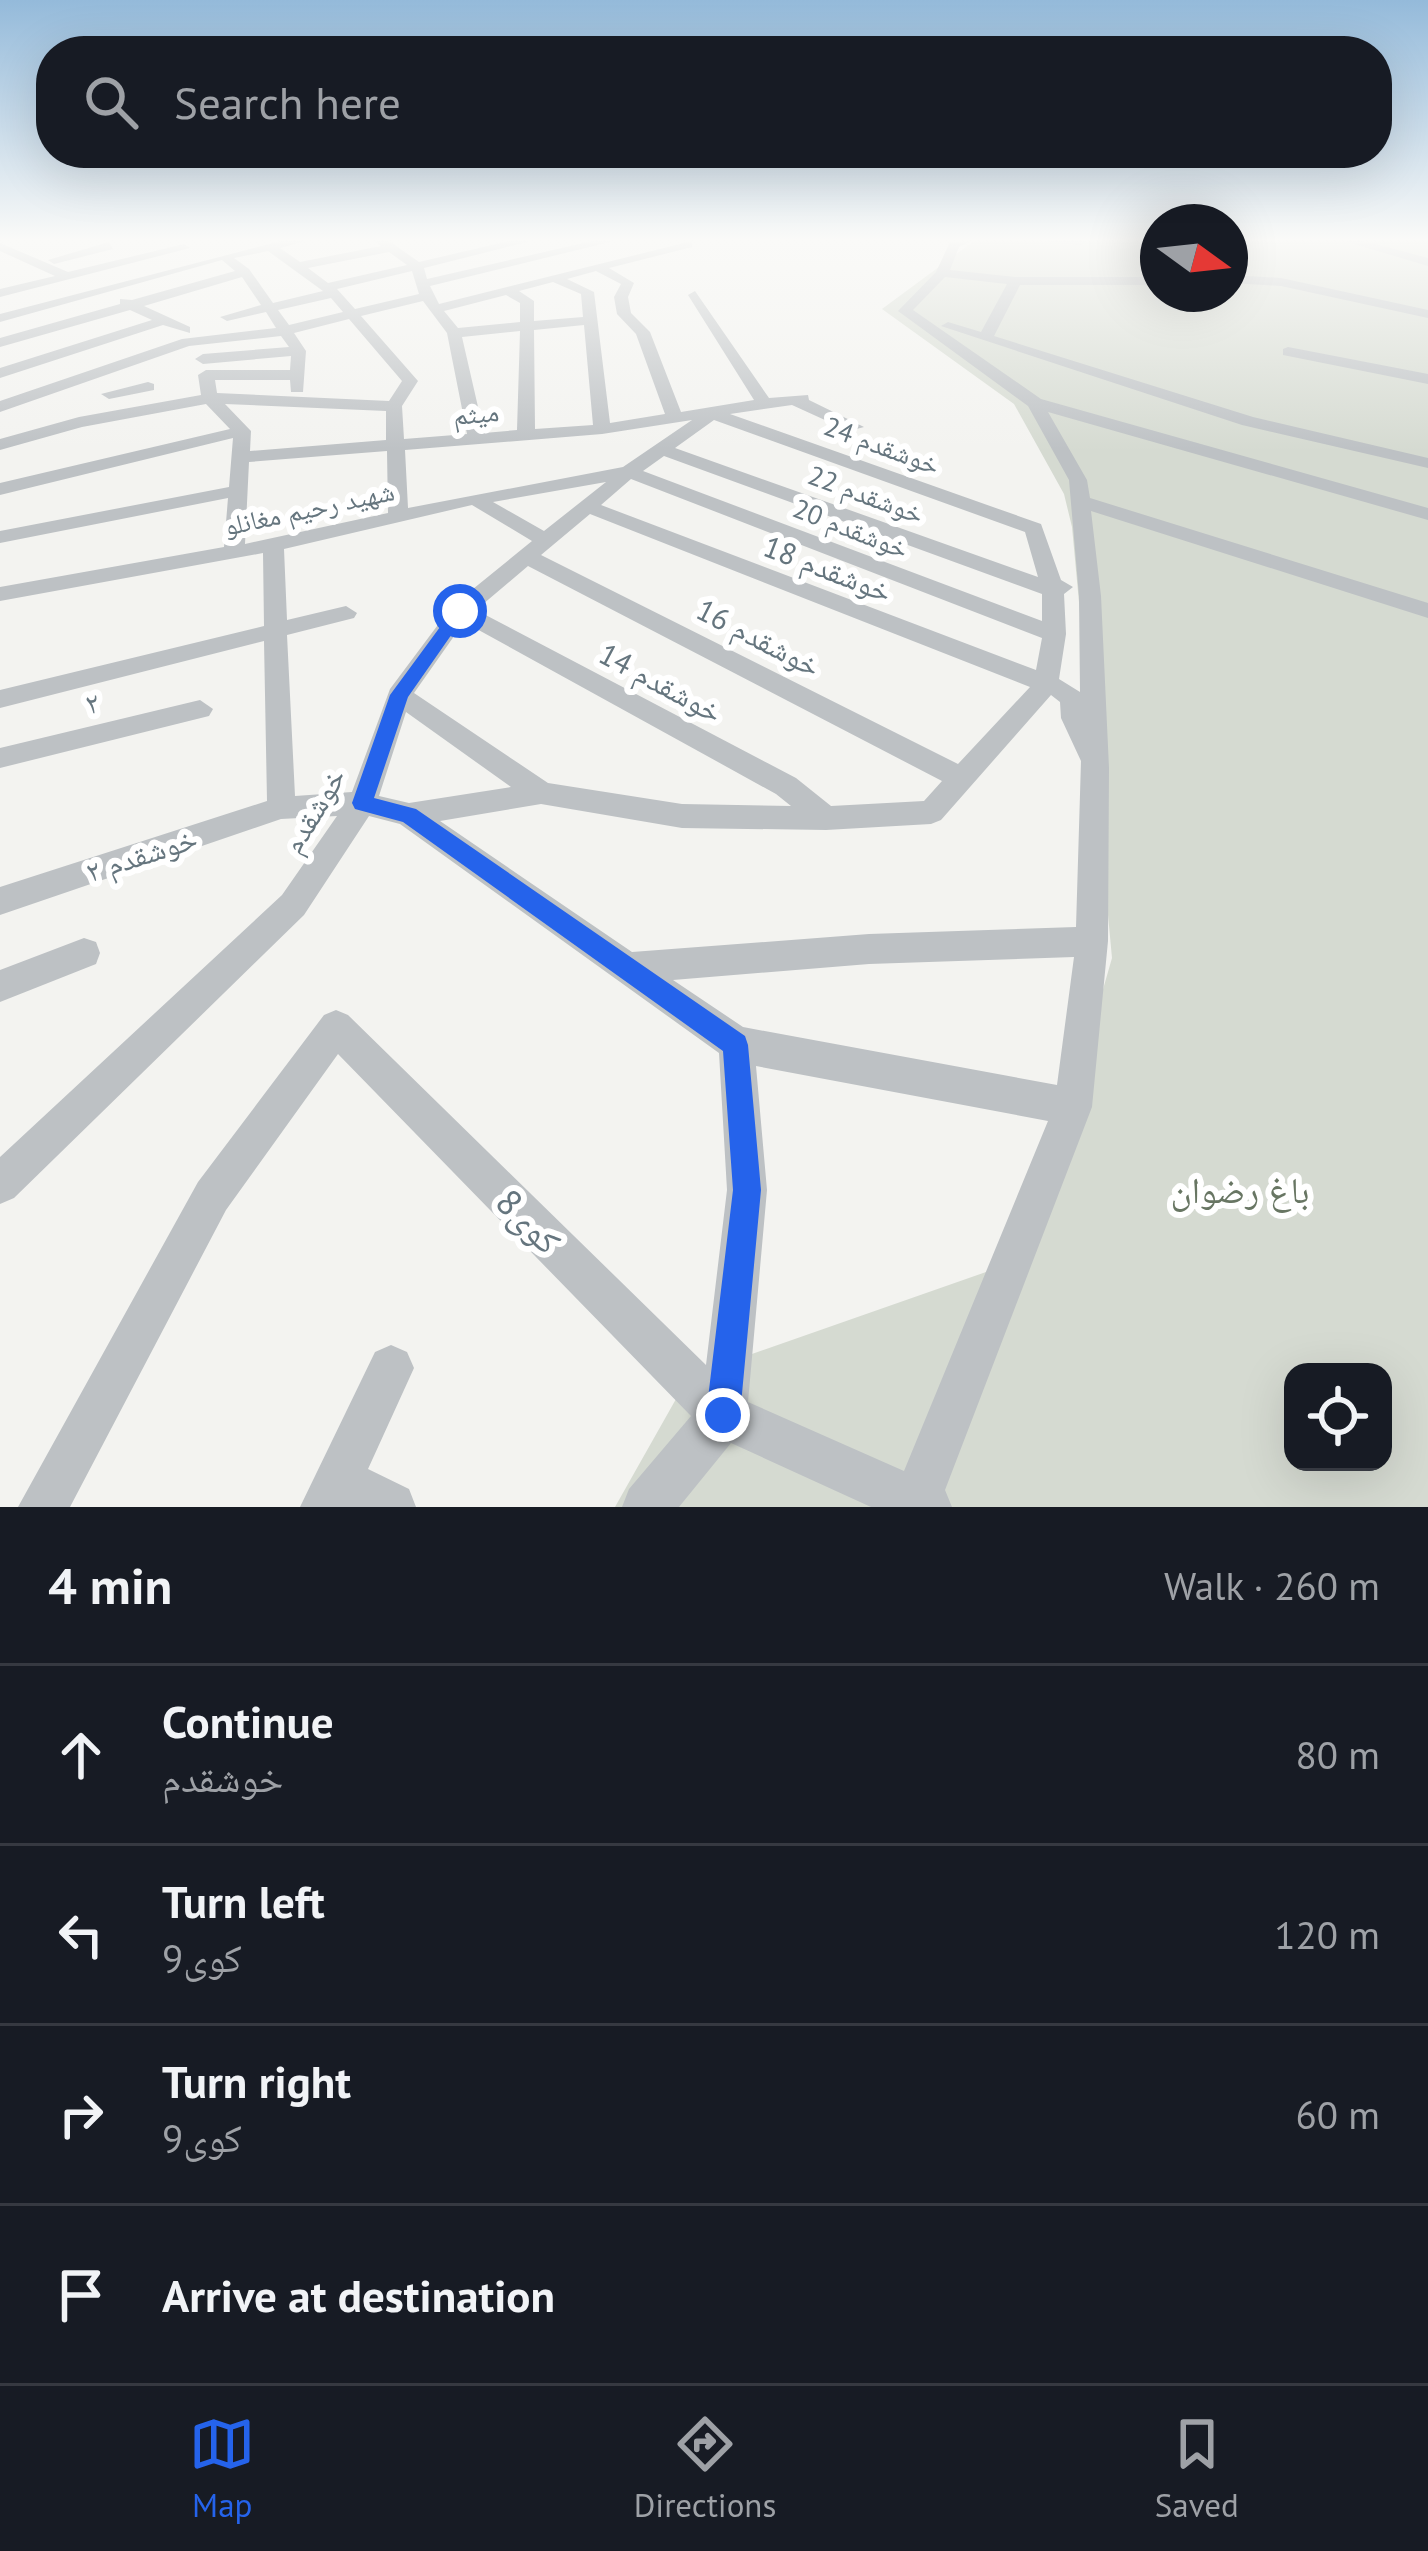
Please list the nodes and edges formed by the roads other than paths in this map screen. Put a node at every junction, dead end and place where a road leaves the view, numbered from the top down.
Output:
1 (104, 311) edge
2 (144, 311) edge
3 (257, 311) edge
4 (270, 311) edge
5 (352, 311) edge
6 (366, 311) edge
7 (439, 311) edge
8 (527, 311) edge
9 (590, 311) edge
10 (623, 311) edge
11 (705, 311) edge
12 (907, 311) edge
13 (909, 311) edge
14 (999, 311) edge
15 (355, 314) junction
16 (227, 317) dead end
17 (164, 320) junction
18 (591, 320) junction
19 (526, 325) junction
20 (283, 331) junction
21 (454, 333) junction
22 (104, 340) junction
23 (985, 340) junction
24 (0, 343) edge
25 (186, 344) junction
26 (299, 351) junction
27 (1288, 352) dead end
28 (146, 356) junction
29 (0, 373) edge
30 (298, 375) junction
31 (1428, 379) edge
32 (148, 387) dead end
33 (109, 394) junction
34 (210, 398) junction
35 (764, 403) junction
36 (1035, 403) junction
37 (295, 404) junction
38 (394, 406) junction
39 (0, 407) edge
40 (712, 413) junction
41 (675, 417) junction
42 (79, 422) junction
43 (855, 427) dead end
44 (602, 429) junction
45 (242, 431) junction
46 (526, 436) junction
47 (477, 440) junction
48 (0, 445) edge
49 (393, 448) junction
50 (661, 449) junction
51 (243, 457) junction
52 (1428, 464) edge
53 (628, 472) junction
54 (0, 489) edge
55 (242, 490) junction
56 (475, 499) junction
57 (1082, 502) junction
58 (589, 507) junction
59 (1428, 514) edge
60 (398, 518) junction
61 (0, 538) edge
62 (273, 545) junction
63 (536, 548) junction
64 (234, 552) junction
65 (1087, 580) junction
66 (1053, 590) junction
67 (0, 594) edge
68 (460, 611) junction
69 (1428, 611) edge
70 (346, 613) dead end
71 (276, 628) junction
72 (1054, 634) junction
73 (1046, 685) junction
74 (399, 695) junction
75 (0, 699) edge
76 (200, 709) dead end
77 (0, 758) edge
78 (1095, 767) junction
79 (962, 778) junction
80 (541, 793) junction
81 (362, 803) junction
82 (281, 808) junction
83 (409, 815) junction
84 (826, 818) junction
85 (0, 901) edge
86 (1092, 941) junction
87 (84, 953) dead end
88 (623, 968) junction
89 (0, 986) edge
90 (736, 1045) junction
91 (1073, 1107) junction
92 (0, 1184) edge
93 (391, 1368) dead end
94 (723, 1415) junction
95 (332, 1493) edge
96 (922, 1503) edge
97 (43, 1507) edge
98 (391, 1507) edge
99 (647, 1507) edge

1 - 24 street
2 - 17 street
3 - 16 street
4 - 20 street
5 - 15 street
6 - 15 street
7 - 21 street
8 - 19 street
9 - 18 street
10 - 41 street
11 - 35 street
12 - 36 street
13 - 23 street
14 - 23 street
15 - 20 street
15 - 38 street
17 - 22 street
17 - 25 street
18 - 19 street
18 - 44 street
19 - 21 street
19 - 46 street
20 - 25 street
20 - 26 street
21 - 47 street
22 - 28 street
22 - 29 street
23 - 52 street
25 - 26 street
25 - 28 street
25 - 33 street
26 - 30 street
27 - 31 street
28 - 39 street
30 - 34 street
30 - 37 street
32 - 33 street
33 - 42 street
34 - 37 street
34 - 42 street
34 - 45 street
35 - 40 street, میثم
35 - 43 street, میثم
36 - 57 street
36 - 59 street
37 - 38 street
38 - 49 street
40 - 41 street, میثم
40 - 50 street, خوشقدم
40 - 66 street, خوشقدم 24
41 - 44 street, میثم
42 - 48 street
44 - 46 street, میثم
45 - 51 street
45 - 54 street
46 - 47 street, میثم
47 - 49 street, میثم
49 - 51 street, میثم
49 - 60 street
50 - 53 street, خوشقدم
50 - 66 street, خوشقدم 22
51 - 55 street
53 - 56 street, شهید رحیم مغانلو
53 - 58 street, خوشقدم
53 - 72 street, خوشقدم 20
55 - 61 street
55 - 64 street
56 - 60 street, شهید رحیم مغانلو
56 - 63 street, خوشقدم 16
57 - 65 street
57 - 69 street
58 - 63 street, خوشقدم
58 - 73 street, خوشقدم 18
60 - 62 street, شهید رحیم مغانلو
62 - 64 street, شهید رحیم مغانلو
62 - 71 street
63 - 68 street, خوشقدم
63 - 79 street, خوشقدم 16
64 - 67 street, شهید رحیم مغانلو
65 - 66 street
65 - 78 street
66 - 72 street
68 - 74 street, خوشقدم
68 - 84 street, خوشقدم 14
70 - 71 street
71 - 75 street
71 - 82 street
72 - 73 street
73 - 78 street
73 - 79 street
74 - 80 street
74 - 81 street, خوشقدم
76 - 77 street, ۲
78 - 86 street
79 - 84 street
80 - 83 street
80 - 84 street
81 - 82 street, ۲ خوشقدم
81 - 83 street, ۲ خوشقدم
81 - 92 street, خوشقدم
82 - 85 street, ۲ خوشقدم
83 - 88 street
86 - 88 street
86 - 91 street
87 - 89 street
88 - 90 street
90 - 91 street
90 - 94 street
91 - 96 street
93 - 95 street
94 - 96 street
94 - 97 street, کوی8
94 - 99 street
95 - 98 street

